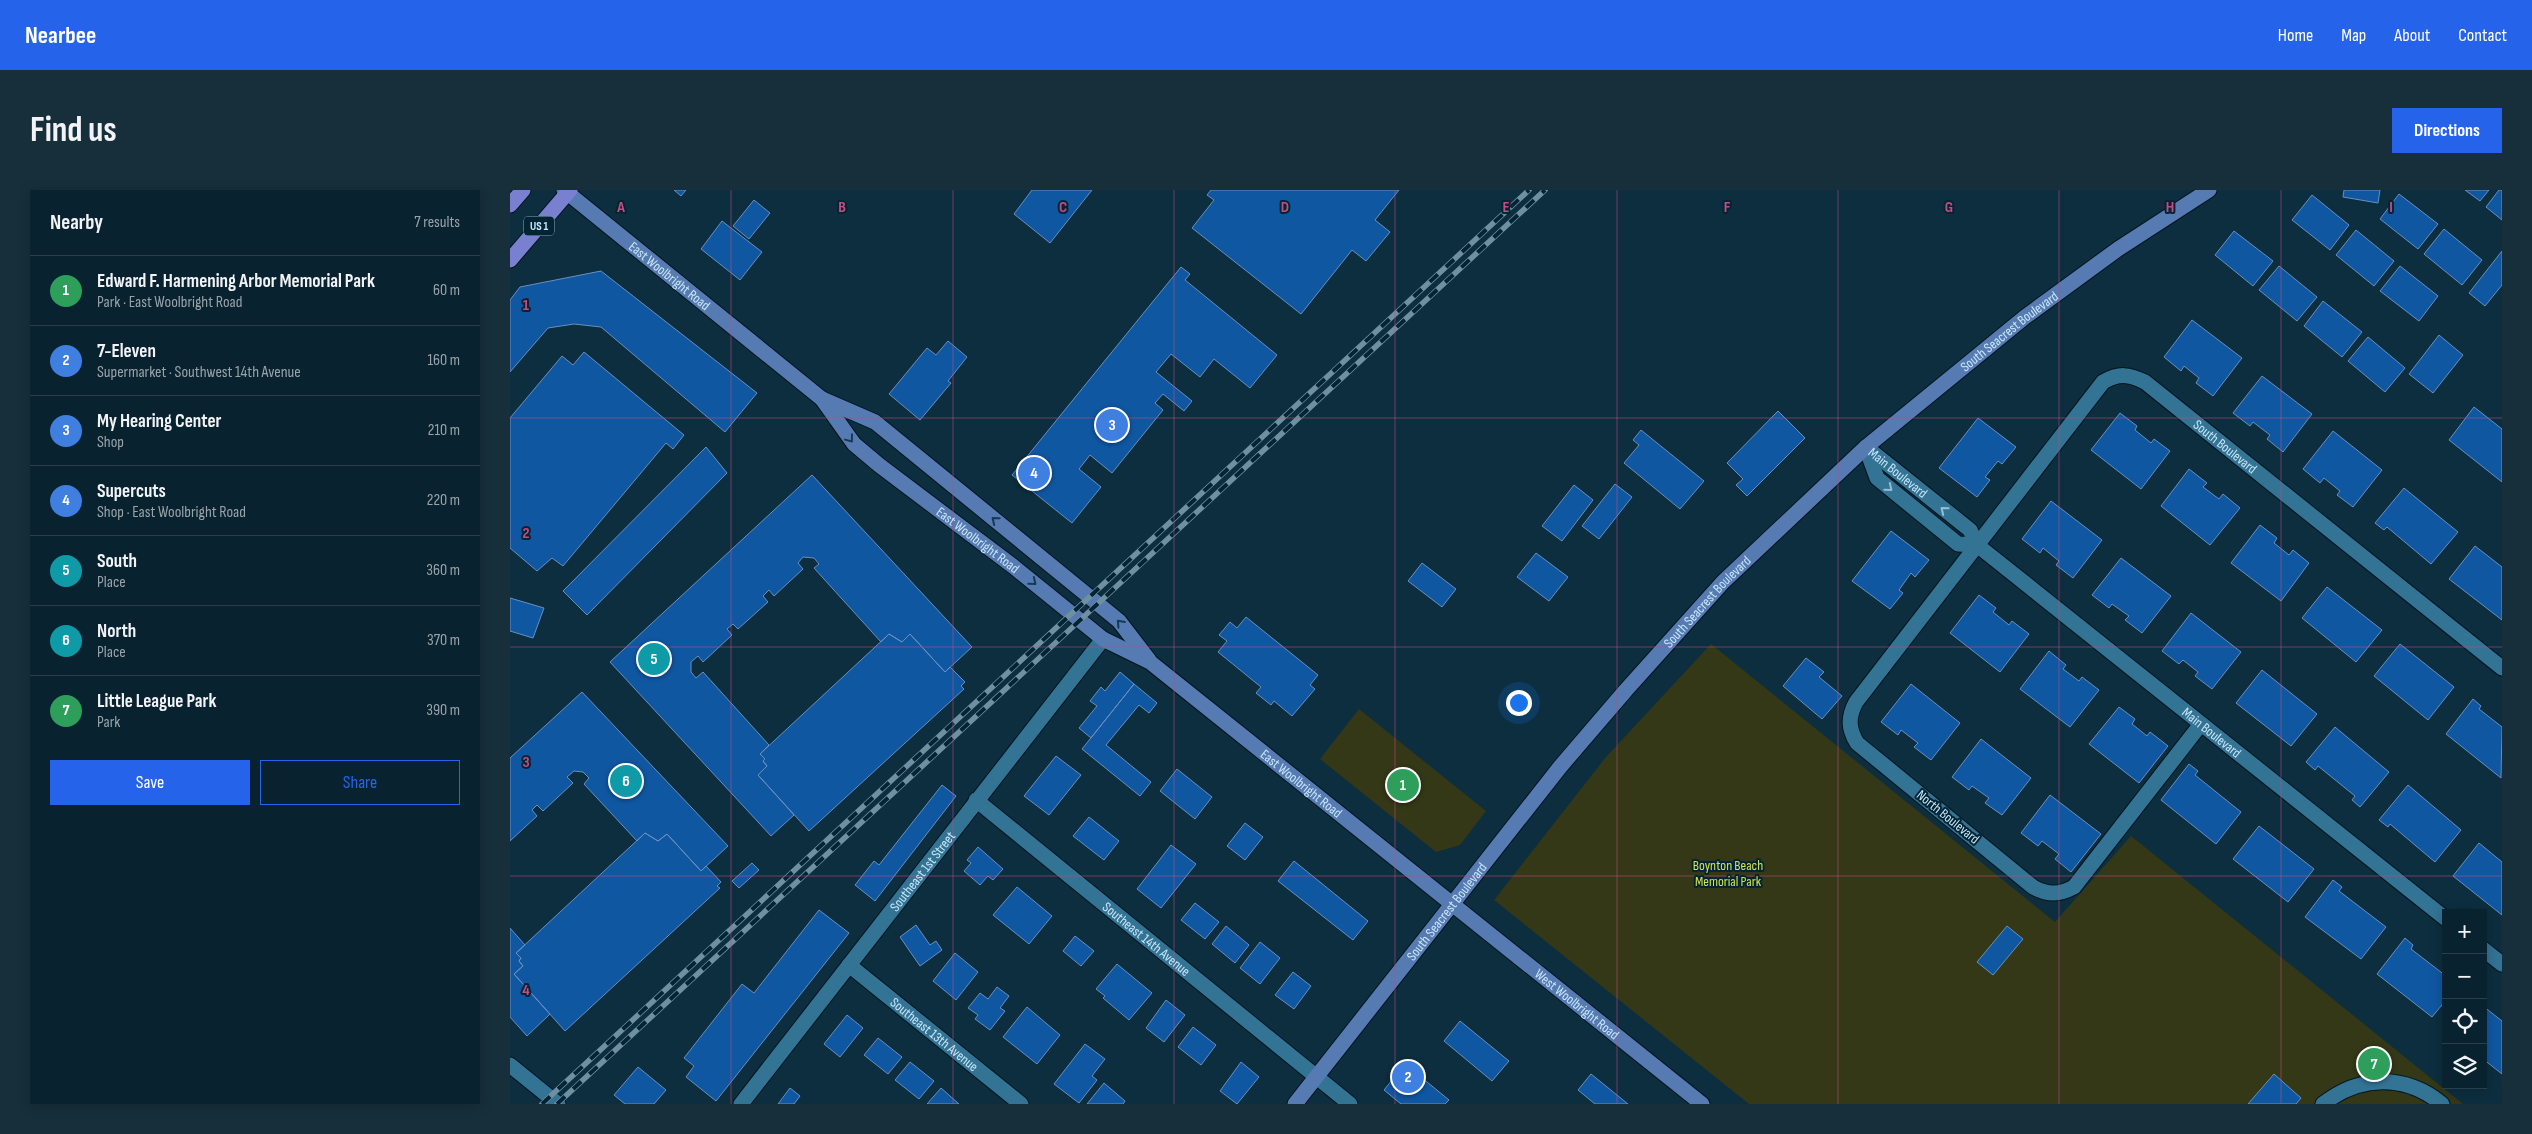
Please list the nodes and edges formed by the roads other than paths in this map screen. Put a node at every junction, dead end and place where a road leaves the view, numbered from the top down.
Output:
1 (522, 190) edge
2 (2209, 190) edge
3 (567, 191) edge
4 (510, 205) edge
5 (510, 260) edge
6 (822, 399) junction
7 (1866, 448) junction
8 (1977, 545) junction
9 (1103, 639) junction
10 (1150, 662) junction
11 (2502, 668) edge
12 (2201, 724) junction
13 (976, 800) junction
14 (1453, 903) junction
15 (2442, 916) edge
16 (2487, 952) edge
17 (2502, 964) edge
18 (849, 965) junction
19 (510, 1065) edge
20 (1316, 1077) junction
21 (558, 1104) edge
22 (741, 1104) edge
23 (1021, 1104) edge
24 (1295, 1104) edge
25 (1350, 1104) edge
26 (1702, 1104) edge
27 (2322, 1104) edge
28 (2442, 1104) edge

1 - 4 main road, US 1
2 - 7 main road, South Seacrest Boulevard
3 - 5 main road, US 1
3 - 6 main road, East Woolbright Road
6 -> 9 main road, East Woolbright Road
10 -> 6 main road, East Woolbright Road
7 - 8 street, Main Boulevard
7 - 14 main road, South Seacrest Boulevard
8 - 11 street, South Boulevard
8 - 12 street, Main Boulevard
8 - 12 street, North Boulevard
9 - 10 main road, East Woolbright Road
9 - 13 street, Southeast 1st Street
10 - 14 main road, East Woolbright Road
12 - 15 street, Main Boulevard
13 - 18 street, Southeast 1st Street
13 - 20 street, Southeast 14th Avenue
14 - 20 main road, South Seacrest Boulevard
14 - 26 main road, West Woolbright Road
16 - 17 street
18 - 22 street, Southeast 1st Street
18 - 23 street, Southeast 13th Avenue
19 - 21 street
20 - 24 main road, South Seacrest Boulevard
20 - 25 street, Southeast 14th Avenue
27 - 28 street

